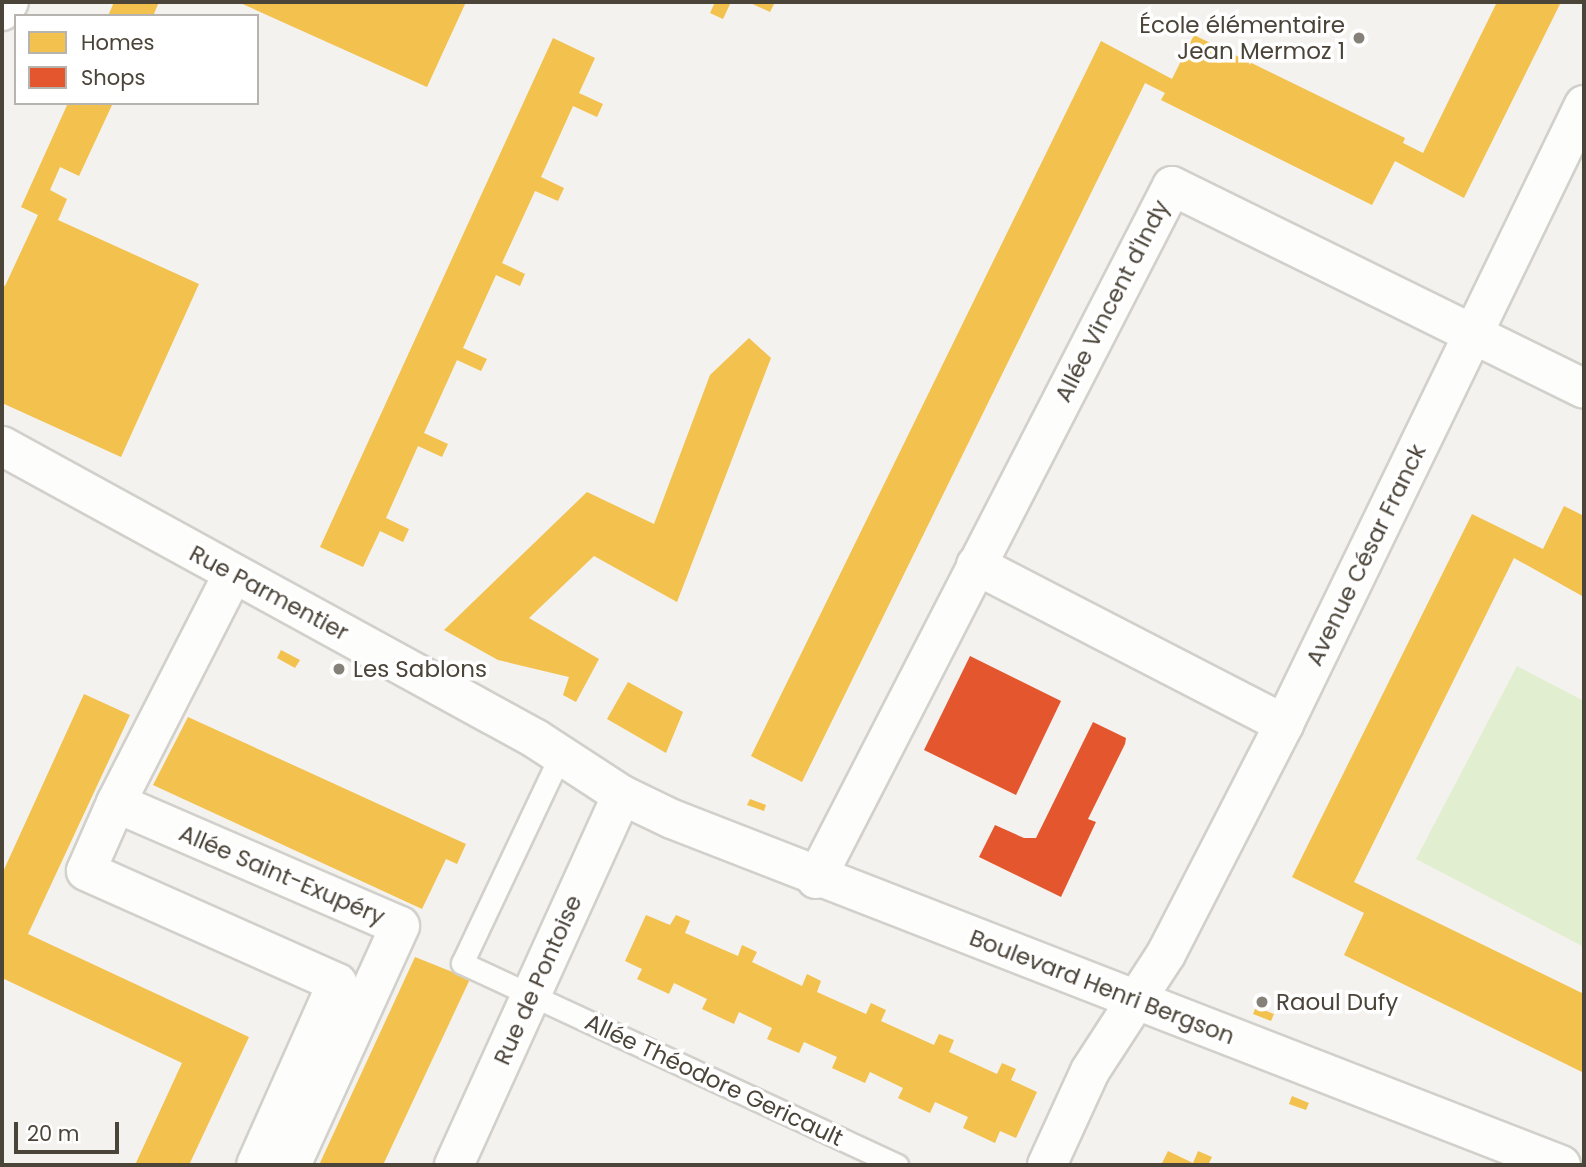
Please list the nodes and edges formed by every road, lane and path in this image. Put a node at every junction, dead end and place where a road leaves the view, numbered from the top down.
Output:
1 (9, 2) edge
2 (2, 11) edge
3 (1584, 105) edge
4 (1475, 332) junction
5 (1584, 389) edge
6 (2, 446) edge
7 (976, 565) junction
8 (233, 574) junction
9 (1284, 724) junction
10 (560, 756) junction
11 (633, 800) junction
12 (116, 803) junction
13 (816, 879) junction
14 (531, 994) junction
15 (1135, 999) junction
16 (256, 1165) edge
17 (291, 1165) edge
18 (454, 1165) edge
19 (897, 1165) edge
20 (1047, 1165) edge
21 (1561, 1165) edge

1 - 2 street
3 - 4 street, Avenue César Franck
4 - 5 street
4 - 7 street, Allée Vincent d'Indy
4 - 9 street, Avenue César Franck
6 - 8 street, Rue Parmentier
7 - 9 street
7 - 13 street, Allée Vincent d'Indy
8 - 10 street, Rue Parmentier
8 - 12 street
9 - 15 street, Avenue César Franck
10 - 11 street, Rue Parmentier
10 - 14 lane, Allée Théodore Gericault
11 - 13 street, Boulevard Henri Bergson
11 - 14 street, Rue de Pontoise
12 - 16 street
12 - 17 street, Allée Saint-Exupéry
13 - 15 street, Boulevard Henri Bergson
14 - 18 street, Rue de Pontoise
14 - 19 lane, Allée Théodore Gericault
15 - 20 street, Avenue César Franck
15 - 21 street, Boulevard Henri Bergson

